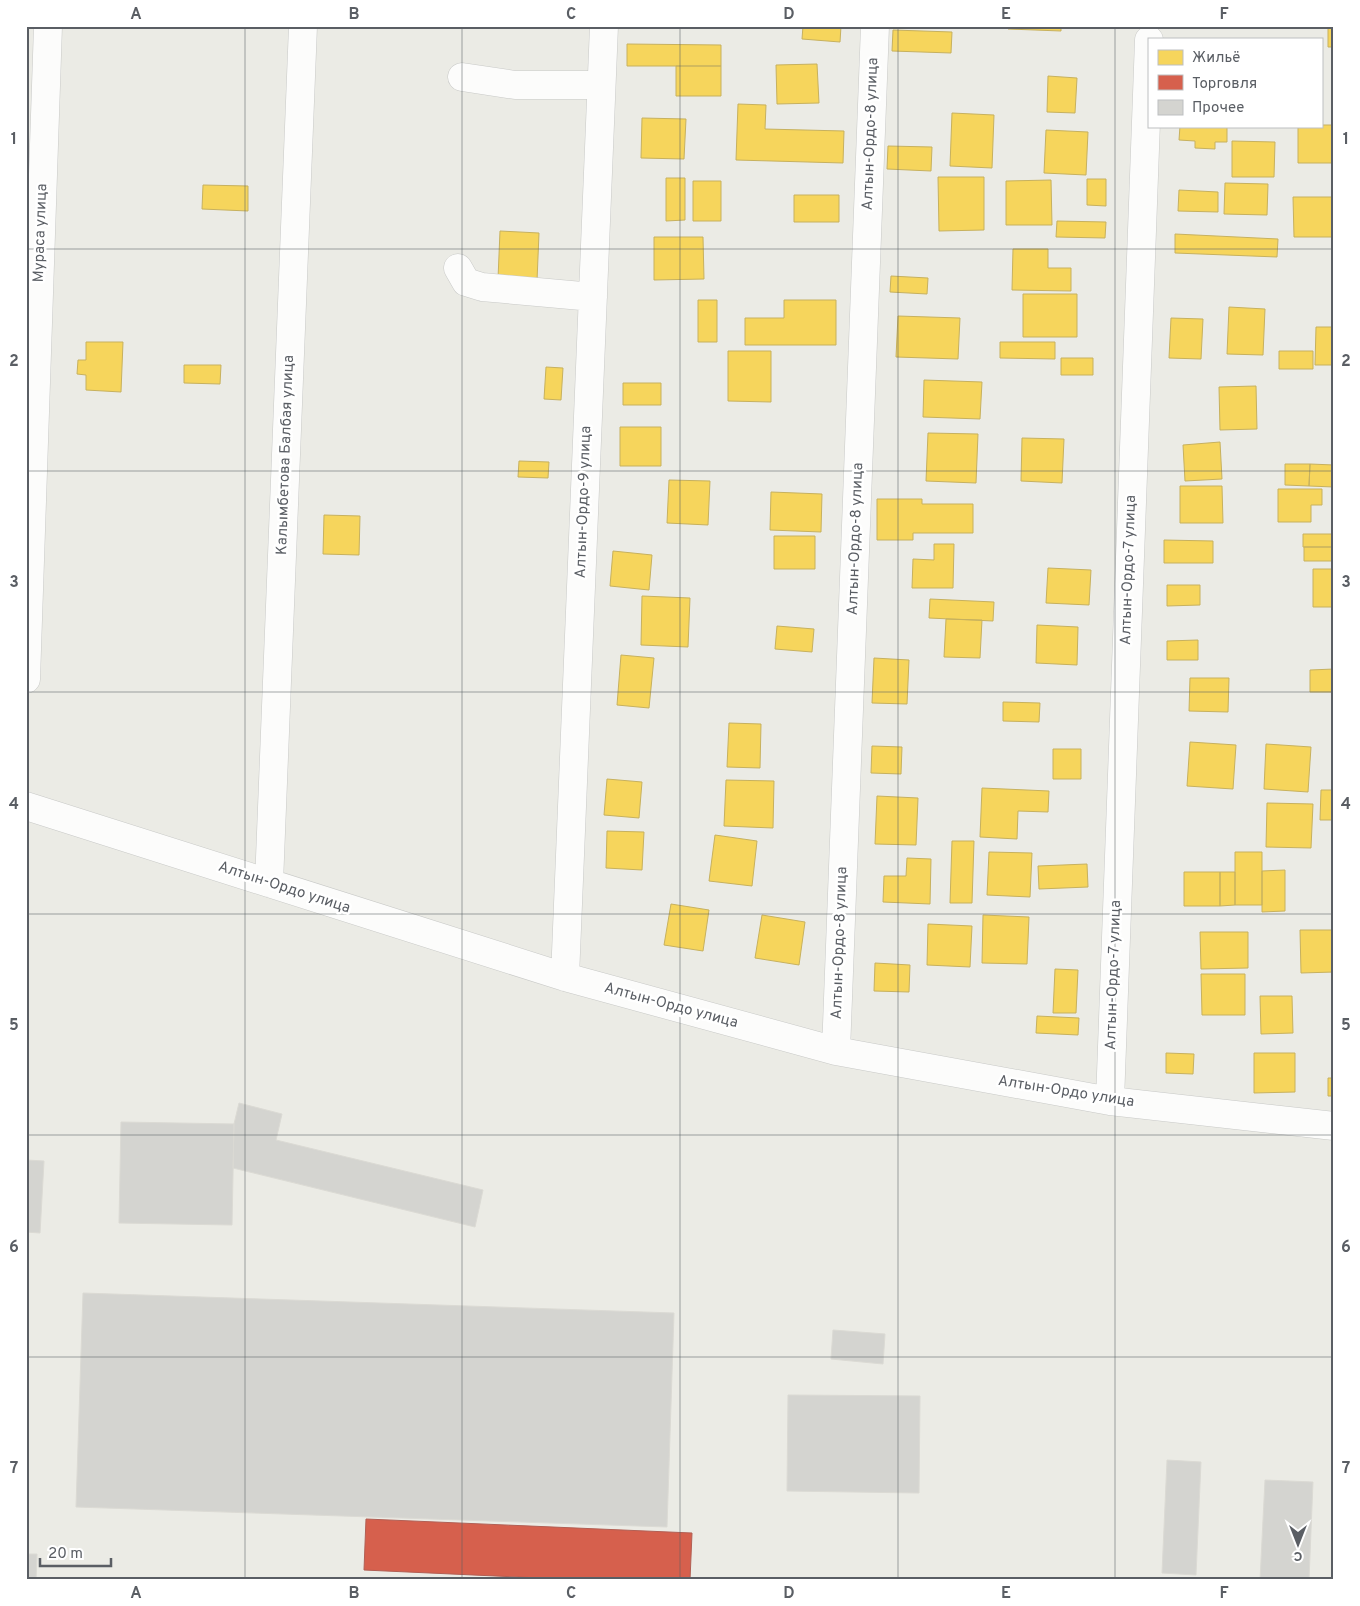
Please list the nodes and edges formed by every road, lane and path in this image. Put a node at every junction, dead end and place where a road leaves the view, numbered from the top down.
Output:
1 (48, 26) edge
2 (303, 26) edge
3 (604, 26) edge
4 (875, 26) edge
5 (1148, 66) edge
6 (462, 77) dead end
7 (601, 86) junction
8 (458, 268) dead end
9 (593, 297) junction
10 (26, 679) edge
11 (26, 806) edge
12 (270, 884) junction
13 (565, 977) junction
14 (836, 1051) junction
15 (1110, 1101) junction
16 (1334, 1126) edge

1 - 10 street, Мураса улица
2 - 12 street, Калымбетова Балбая улица
3 - 7 street, Алтын-Ордо-9 улица
4 - 14 street, Алтын-Ордо-8 улица
5 - 15 street, Алтын-Ордо-7 улица
6 - 7 street
7 - 9 street, Алтын-Ордо-9 улица
8 - 9 street
9 - 13 street, Алтын-Ордо-9 улица
11 - 12 street, Алтын-Ордо улица
12 - 13 street, Алтын-Ордо улица
13 - 14 street, Алтын-Ордо улица
14 - 15 street, Алтын-Ордо улица
15 - 16 street, Алтын-Ордо улица

